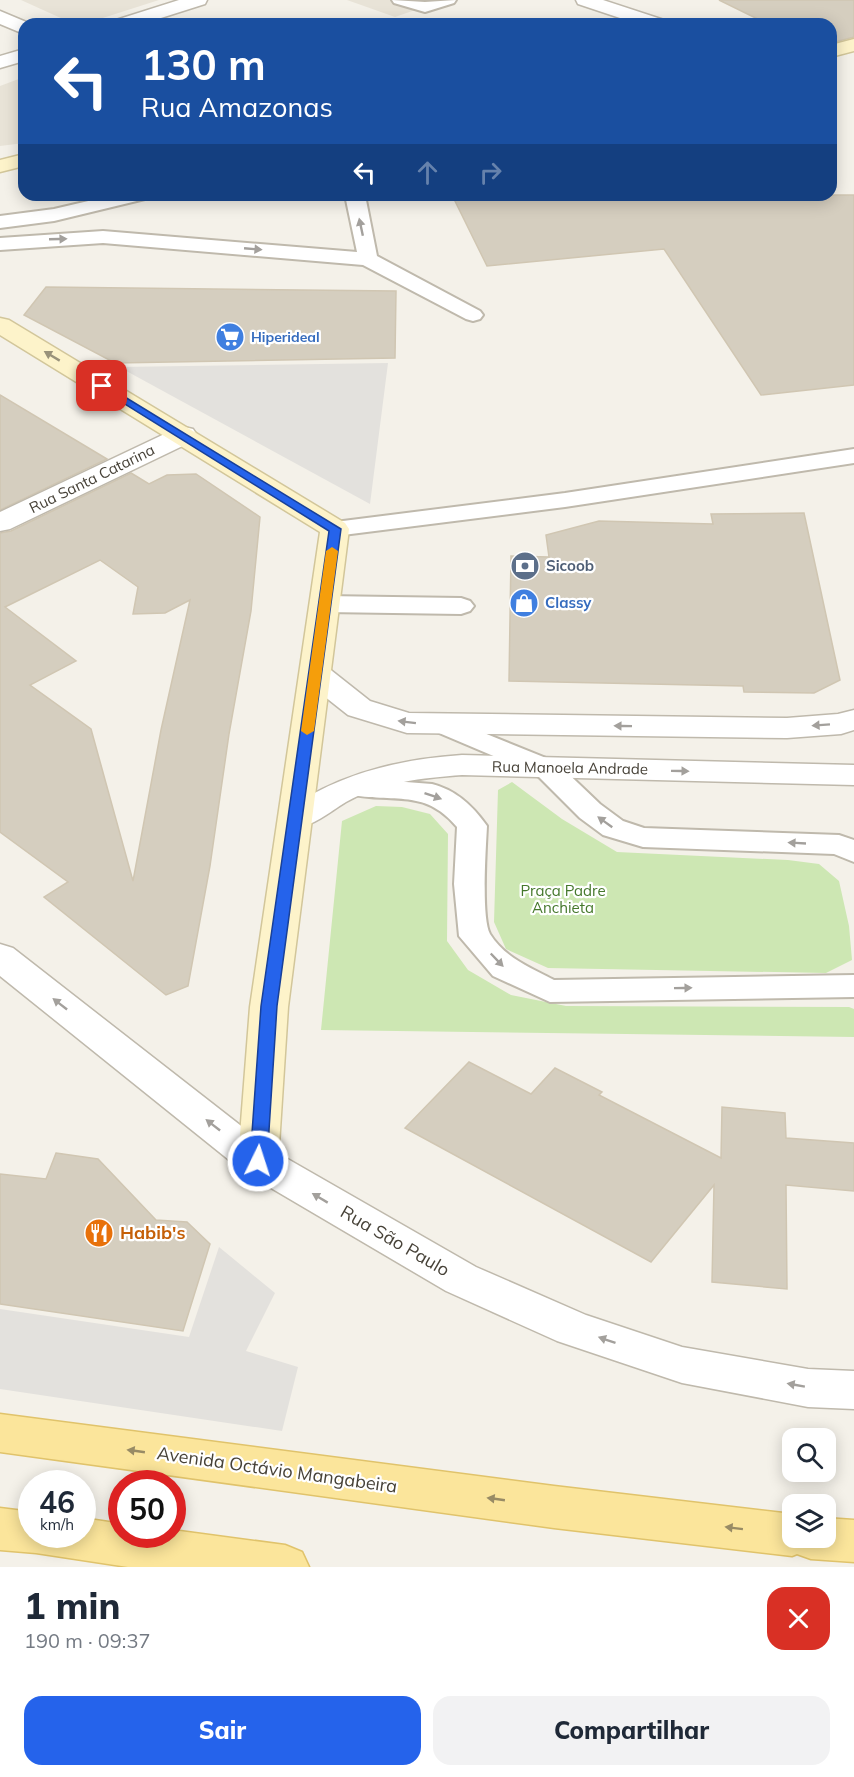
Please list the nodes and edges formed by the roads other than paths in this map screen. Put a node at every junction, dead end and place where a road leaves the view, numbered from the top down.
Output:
1 (198, 0) edge
2 (400, 0) edge
3 (448, 0) edge
4 (585, 0) edge
5 (0, 17) edge
6 (142, 18) edge
7 (639, 18) edge
8 (18, 25) edge
9 (854, 45) edge
10 (837, 49) edge
11 (18, 57) edge
12 (0, 62) edge
13 (18, 159) edge
14 (0, 160) edge
15 (18, 161) edge
16 (0, 166) edge
17 (112, 201) edge
18 (356, 201) edge
19 (104, 203) junction
20 (2, 222) edge
21 (103, 237) junction
22 (2, 244) edge
23 (368, 259) junction
24 (473, 315) dead end
25 (0, 325) edge
26 (184, 435) junction
27 (854, 456) edge
28 (0, 524) edge
29 (335, 529) junction
30 (325, 604) junction
31 (461, 606) dead end
32 (316, 674) junction
33 (854, 720) edge
34 (442, 724) junction
35 (546, 768) junction
36 (854, 775) edge
37 (354, 787) junction
38 (296, 818) junction
39 (854, 852) edge
40 (0, 957) edge
41 (854, 986) edge
42 (258, 1161) junction
43 (854, 1390) edge
44 (0, 1433) edge
45 (0, 1529) edge
46 (18, 1531) edge
47 (782, 1534) edge
48 (836, 1540) edge
49 (96, 1541) edge
50 (854, 1541) edge
51 (285, 1567) edge

1 - 6 street
2 - 3 lane
4 - 7 street
5 - 8 street
9 - 10 main road
11 - 12 street
13 - 14 street
15 - 16 main road
17 - 19 lane
23 -> 18 lane
19 - 20 lane
19 - 21 lane
20 - 22 lane
22 -> 21 lane
21 -> 23 lane
23 - 24 lane
26 -> 25 main road
26 - 28 street, Rua Santa Catarina
26 - 29 main road
27 - 29 lane
29 - 30 main road
30 - 31 lane
30 - 32 main road
34 -> 32 street
32 - 38 main road
33 -> 34 street
34 - 35 lane
35 -> 36 street, Rua Manoela Andrade
35 - 37 street, Rua Manoela Andrade
39 -> 35 lane
37 - 38 street, Rua Manoela Andrade
37 -> 41 lane
38 - 42 main road
42 -> 40 street, Rua São Paulo
43 -> 42 street, Rua São Paulo
47 -> 44 main road, Avenida Octávio Mangabeira
45 - 46 main road
48 - 50 main road
49 - 51 main road

